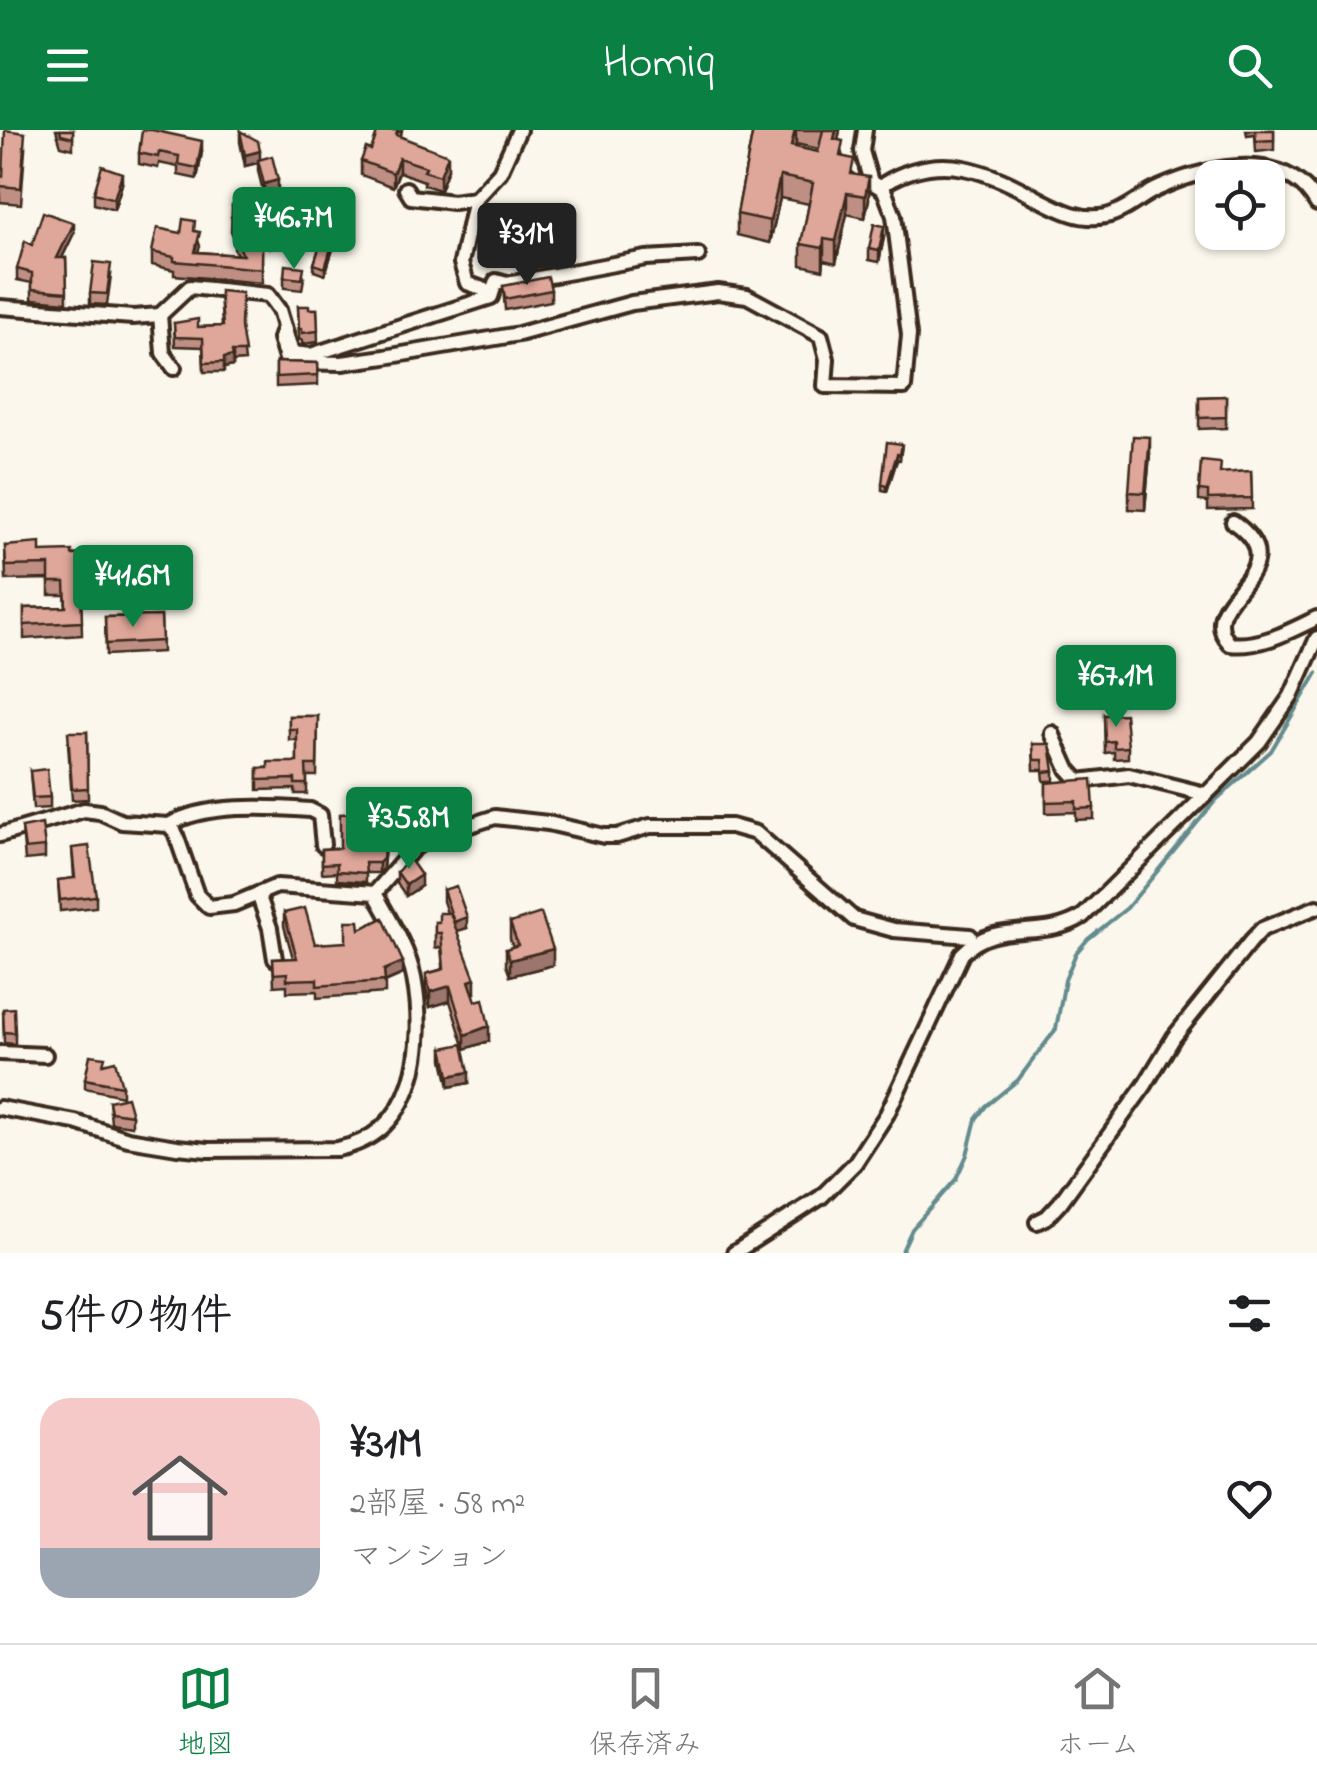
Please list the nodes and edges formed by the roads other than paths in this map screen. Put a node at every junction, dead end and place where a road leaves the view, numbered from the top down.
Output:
1 (519, 130) edge
2 (865, 130) edge
3 (406, 189) dead end
4 (884, 190) junction
5 (475, 199) junction
6 (1317, 204) edge
7 (698, 255) dead end
8 (491, 292) junction
9 (0, 308) edge
10 (160, 315) junction
11 (284, 327) junction
12 (174, 368) dead end
13 (1233, 522) dead end
14 (1317, 618) edge
15 (1317, 638) edge
16 (1052, 733) dead end
17 (1205, 794) junction
18 (169, 825) junction
19 (0, 835) edge
20 (323, 845) edge
21 (258, 894) junction
22 (375, 894) junction
23 (1317, 907) edge
24 (970, 936) dead end
25 (275, 959) edge
26 (0, 1053) edge
27 (45, 1055) dead end
28 (0, 1108) edge
29 (1037, 1222) dead end
30 (734, 1253) edge

1 - 5 street
2 - 4 street
3 - 5 street
4 - 6 street
4 - 11 street
5 - 8 street
7 - 8 street
8 - 11 street
9 - 10 street
10 - 11 street
10 - 12 street
13 - 14 street
15 - 17 street
16 - 17 street
17 - 30 street
18 - 19 street
18 - 20 street
18 - 21 street
21 - 22 street
21 - 25 street
22 - 24 street
22 - 28 street
23 - 29 street
26 - 27 street

